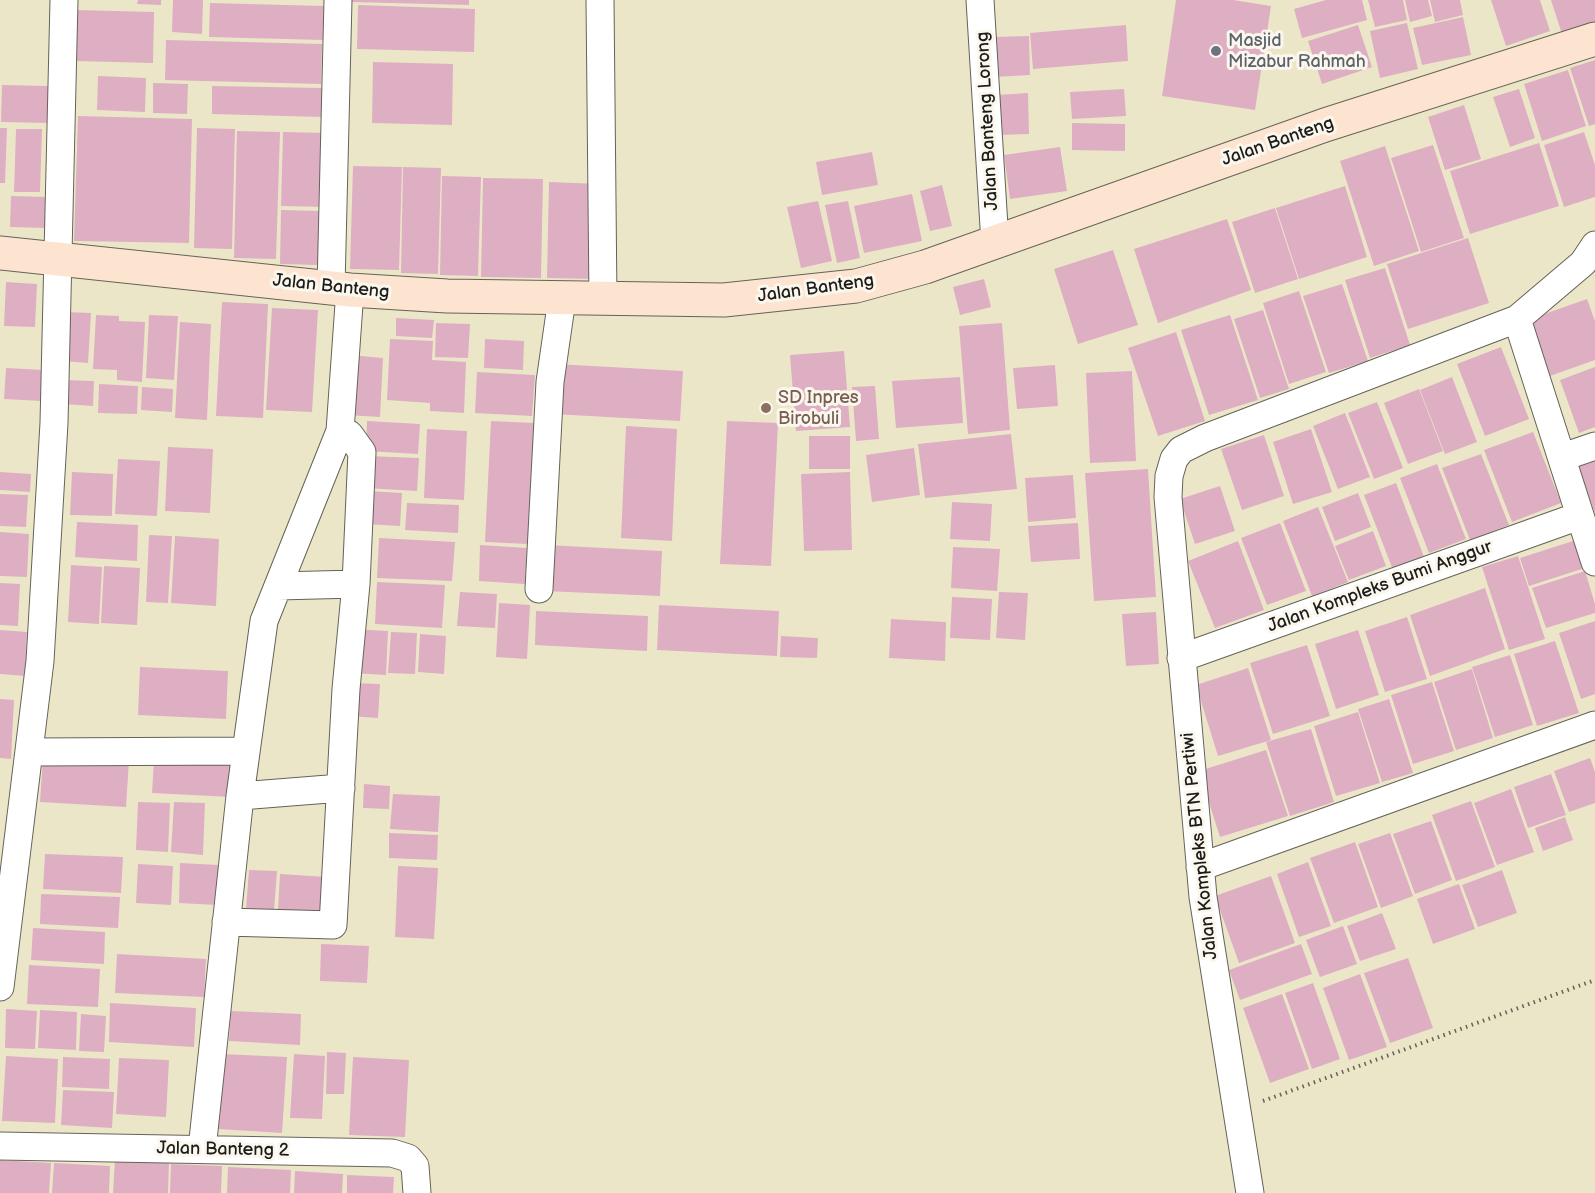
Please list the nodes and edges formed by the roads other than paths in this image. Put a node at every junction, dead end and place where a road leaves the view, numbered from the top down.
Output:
1 (64, 0) edge
2 (338, 0) edge
3 (600, 0) edge
4 (980, 0) edge
5 (1595, 39) edge
6 (995, 243) junction
7 (1595, 245) edge
8 (0, 253) edge
9 (60, 259) junction
10 (340, 289) junction
11 (562, 299) junction
12 (603, 300) junction
13 (1518, 318) junction
14 (340, 431) junction
15 (1595, 446) edge
16 (1563, 457) junction
17 (1578, 516) junction
18 (1595, 562) edge
19 (356, 584) junction
20 (278, 586) junction
21 (539, 589) dead end
22 (1181, 658) junction
23 (1595, 726) edge
24 (246, 751) junction
25 (30, 752) junction
26 (341, 788) junction
27 (240, 796) junction
28 (11, 816) edge
29 (1200, 867) junction
30 (226, 922) junction
31 (0, 987) edge
32 (0, 1146) edge
33 (202, 1149) junction
34 (417, 1193) edge
35 (1250, 1193) edge

1 - 9 street
2 - 10 street
3 - 12 street
4 - 6 street, Jalan Banteng Lorong
5 - 6 street, Jalan Banteng
6 - 12 street, Jalan Banteng
7 - 13 street
8 - 9 street, Jalan Banteng
9 - 10 street, Jalan Banteng
9 - 25 street
10 - 11 street, Jalan Banteng
10 - 14 street
11 - 12 street, Jalan Banteng
11 - 21 street
13 - 16 street
13 - 22 street, Jalan Kompleks BTN Pertiwi
14 - 19 street
14 - 20 street
15 - 16 street
16 - 17 street
17 - 18 street
17 - 22 street, Jalan Kompleks Bumi Anggur
19 - 20 street
19 - 26 street
20 - 24 street
22 - 29 street, Jalan Kompleks BTN Pertiwi
23 - 29 street
24 - 25 street
24 - 27 street
25 - 28 street
26 - 27 street
26 - 30 street
27 - 30 street
28 - 31 street
29 - 35 street, Jalan Kompleks BTN Pertiwi
30 - 33 street
32 - 33 street, Jalan Banteng 2
33 - 34 street, Jalan Banteng 2

